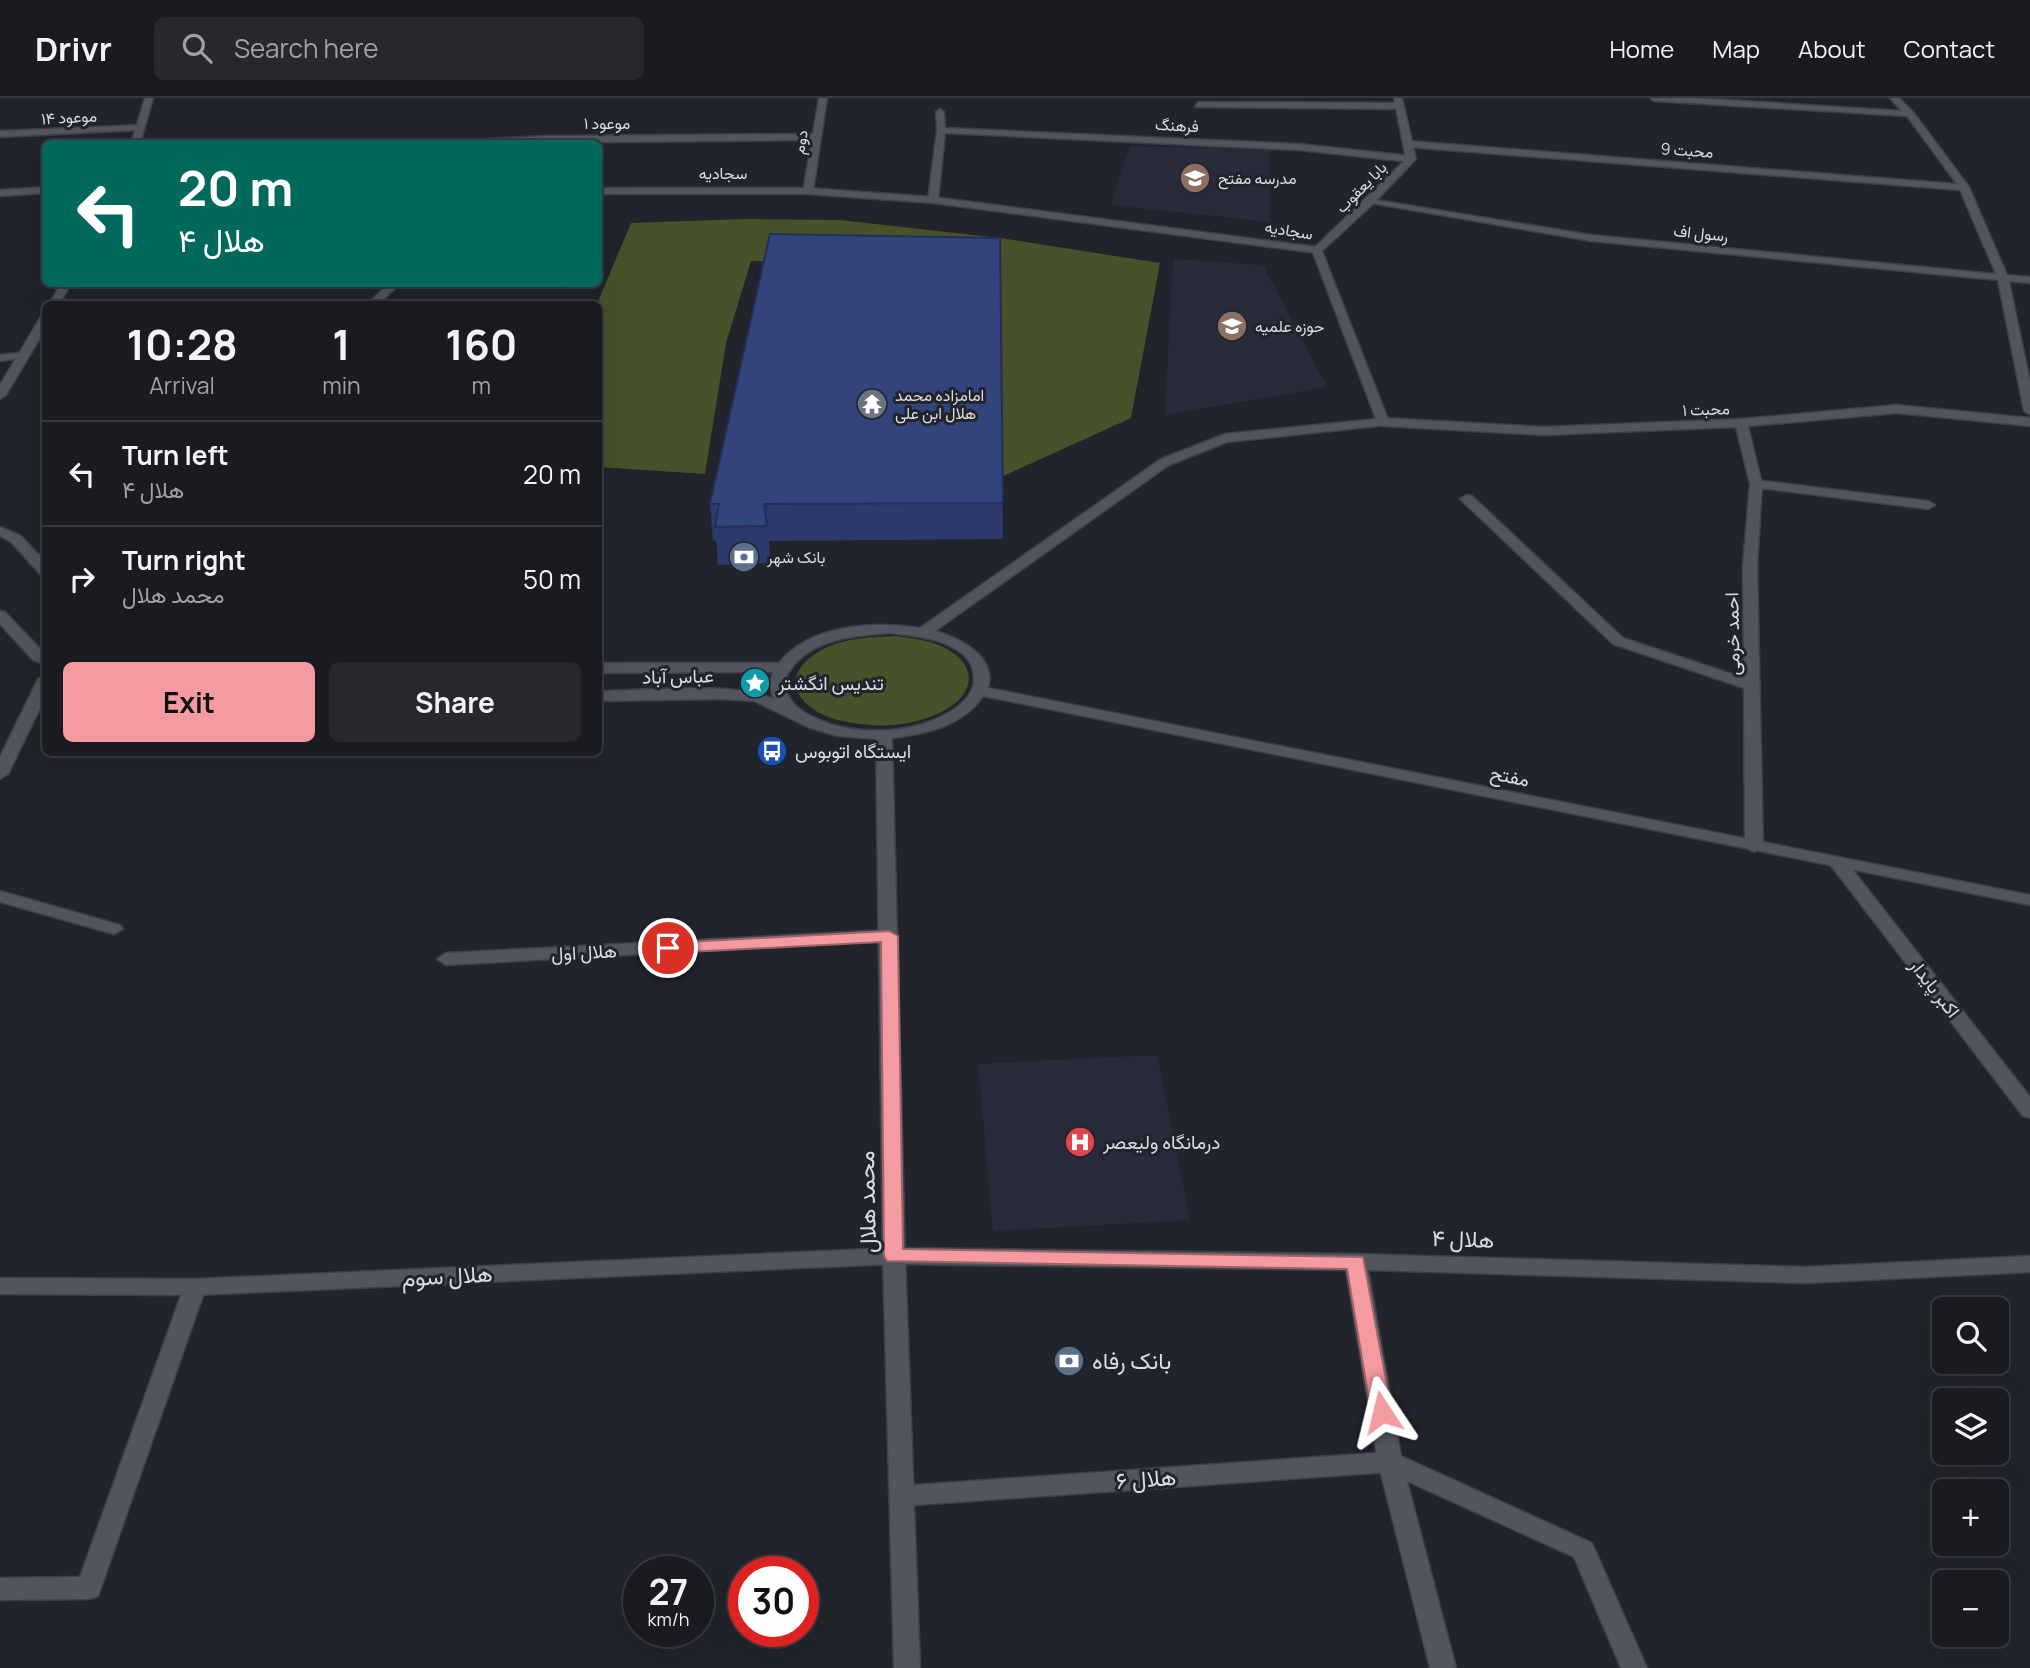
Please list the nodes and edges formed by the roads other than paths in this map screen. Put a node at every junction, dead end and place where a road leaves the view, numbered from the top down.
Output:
1 (149, 98) edge
2 (823, 98) edge
3 (1654, 98) edge
4 (1894, 98) edge
5 (1399, 102) edge
6 (1198, 105) dead end
7 (940, 112) dead end
8 (1910, 114) junction
9 (140, 127) junction
10 (941, 130) junction
11 (0, 134) edge
12 (817, 137) junction
13 (136, 140) edge
14 (516, 140) edge
15 (1408, 144) junction
16 (1411, 159) junction
17 (1964, 187) junction
18 (42, 190) edge
19 (602, 191) edge
20 (808, 191) junction
21 (0, 193) edge
22 (933, 200) junction
23 (1370, 202) junction
24 (1317, 250) junction
25 (2003, 278) junction
26 (2030, 280) edge
27 (391, 287) edge
28 (376, 301) edge
29 (42, 325) edge
30 (24, 355) junction
31 (0, 358) edge
32 (2, 389) edge
33 (2030, 411) edge
34 (1383, 422) junction
35 (2030, 422) edge
36 (1741, 423) junction
37 (1756, 484) junction
38 (1466, 499) dead end
39 (1928, 505) dead end
40 (0, 531) edge
41 (40, 558) edge
42 (0, 615) edge
43 (923, 633) junction
44 (42, 658) edge
45 (782, 667) junction
46 (602, 668) edge
47 (1752, 686) junction
48 (42, 687) edge
49 (981, 691) junction
50 (602, 696) edge
51 (795, 715) junction
52 (884, 734) junction
53 (0, 774) edge
54 (1754, 847) junction
55 (1839, 864) junction
56 (0, 896) edge
57 (2030, 900) edge
58 (114, 929) dead end
59 (889, 936) junction
60 (446, 960) dead end
61 (2030, 1111) edge
62 (894, 1256) junction
63 (1356, 1262) junction
64 (2030, 1264) edge
65 (0, 1286) edge
66 (195, 1287) junction
67 (1390, 1462) junction
68 (901, 1496) junction
69 (0, 1590) edge
70 (907, 1668) edge
71 (1443, 1668) edge
72 (1634, 1668) edge

1 - 9 street
2 - 12 street, دوم
3 - 8 street
4 - 8 street
5 - 6 street
5 - 15 street, بابا یعقوب
7 - 10 street
8 - 17 street
9 - 11 street, موعود ۱۴
9 - 13 street
10 - 16 street, فرهنگ
10 - 22 street
12 - 14 street, موعود ۱
12 - 20 street, دوم
15 - 16 street, بابا یعقوب
15 - 17 street, محبت 9
16 - 23 street, بابا یعقوب
17 - 25 street
18 - 21 street
19 - 20 street, سجادیه
20 - 22 street, سجادیه
22 - 24 street, سجادیه
23 - 24 street, بابا یعقوب
23 - 25 street, رسول اف
24 - 34 street, سجادیه
25 - 26 street, رسول اف
25 - 33 street
27 - 28 street
29 - 30 street
30 - 31 street
30 - 32 street
34 - 36 street, محبت ۱
34 - 43 street
35 - 36 street, محبت ۱
36 - 37 street, احمد خرمی
37 - 39 street
37 - 47 street, احمد خرمی
38 - 47 street
40 - 41 street
42 - 44 street
43 - 45 street
43 - 49 street
45 - 46 street, عباس آباد
45 - 51 street
47 - 54 street, احمد خرمی
48 - 53 street
49 - 52 street, عباس آباد
49 - 54 street, مفتح
50 - 51 street, عباس آباد
51 - 52 street, عباس آباد
52 - 59 street, محمد هلال
54 - 55 street, مفتح
55 - 57 street, مفتح
55 - 61 street, اکبر پایدار
56 - 58 street
59 - 60 street, هلال اول
59 - 62 street, محمد هلال
62 - 63 street, هلال ۴
62 - 66 street, هلال سوم
62 - 68 street, محمد هلال
63 - 64 street, هلال ۴
63 - 67 street
65 - 66 street, هلال سوم
66 - 69 street
67 - 68 street, هلال ۶
67 - 71 street
67 - 72 street
68 - 70 street, محمد هلال

